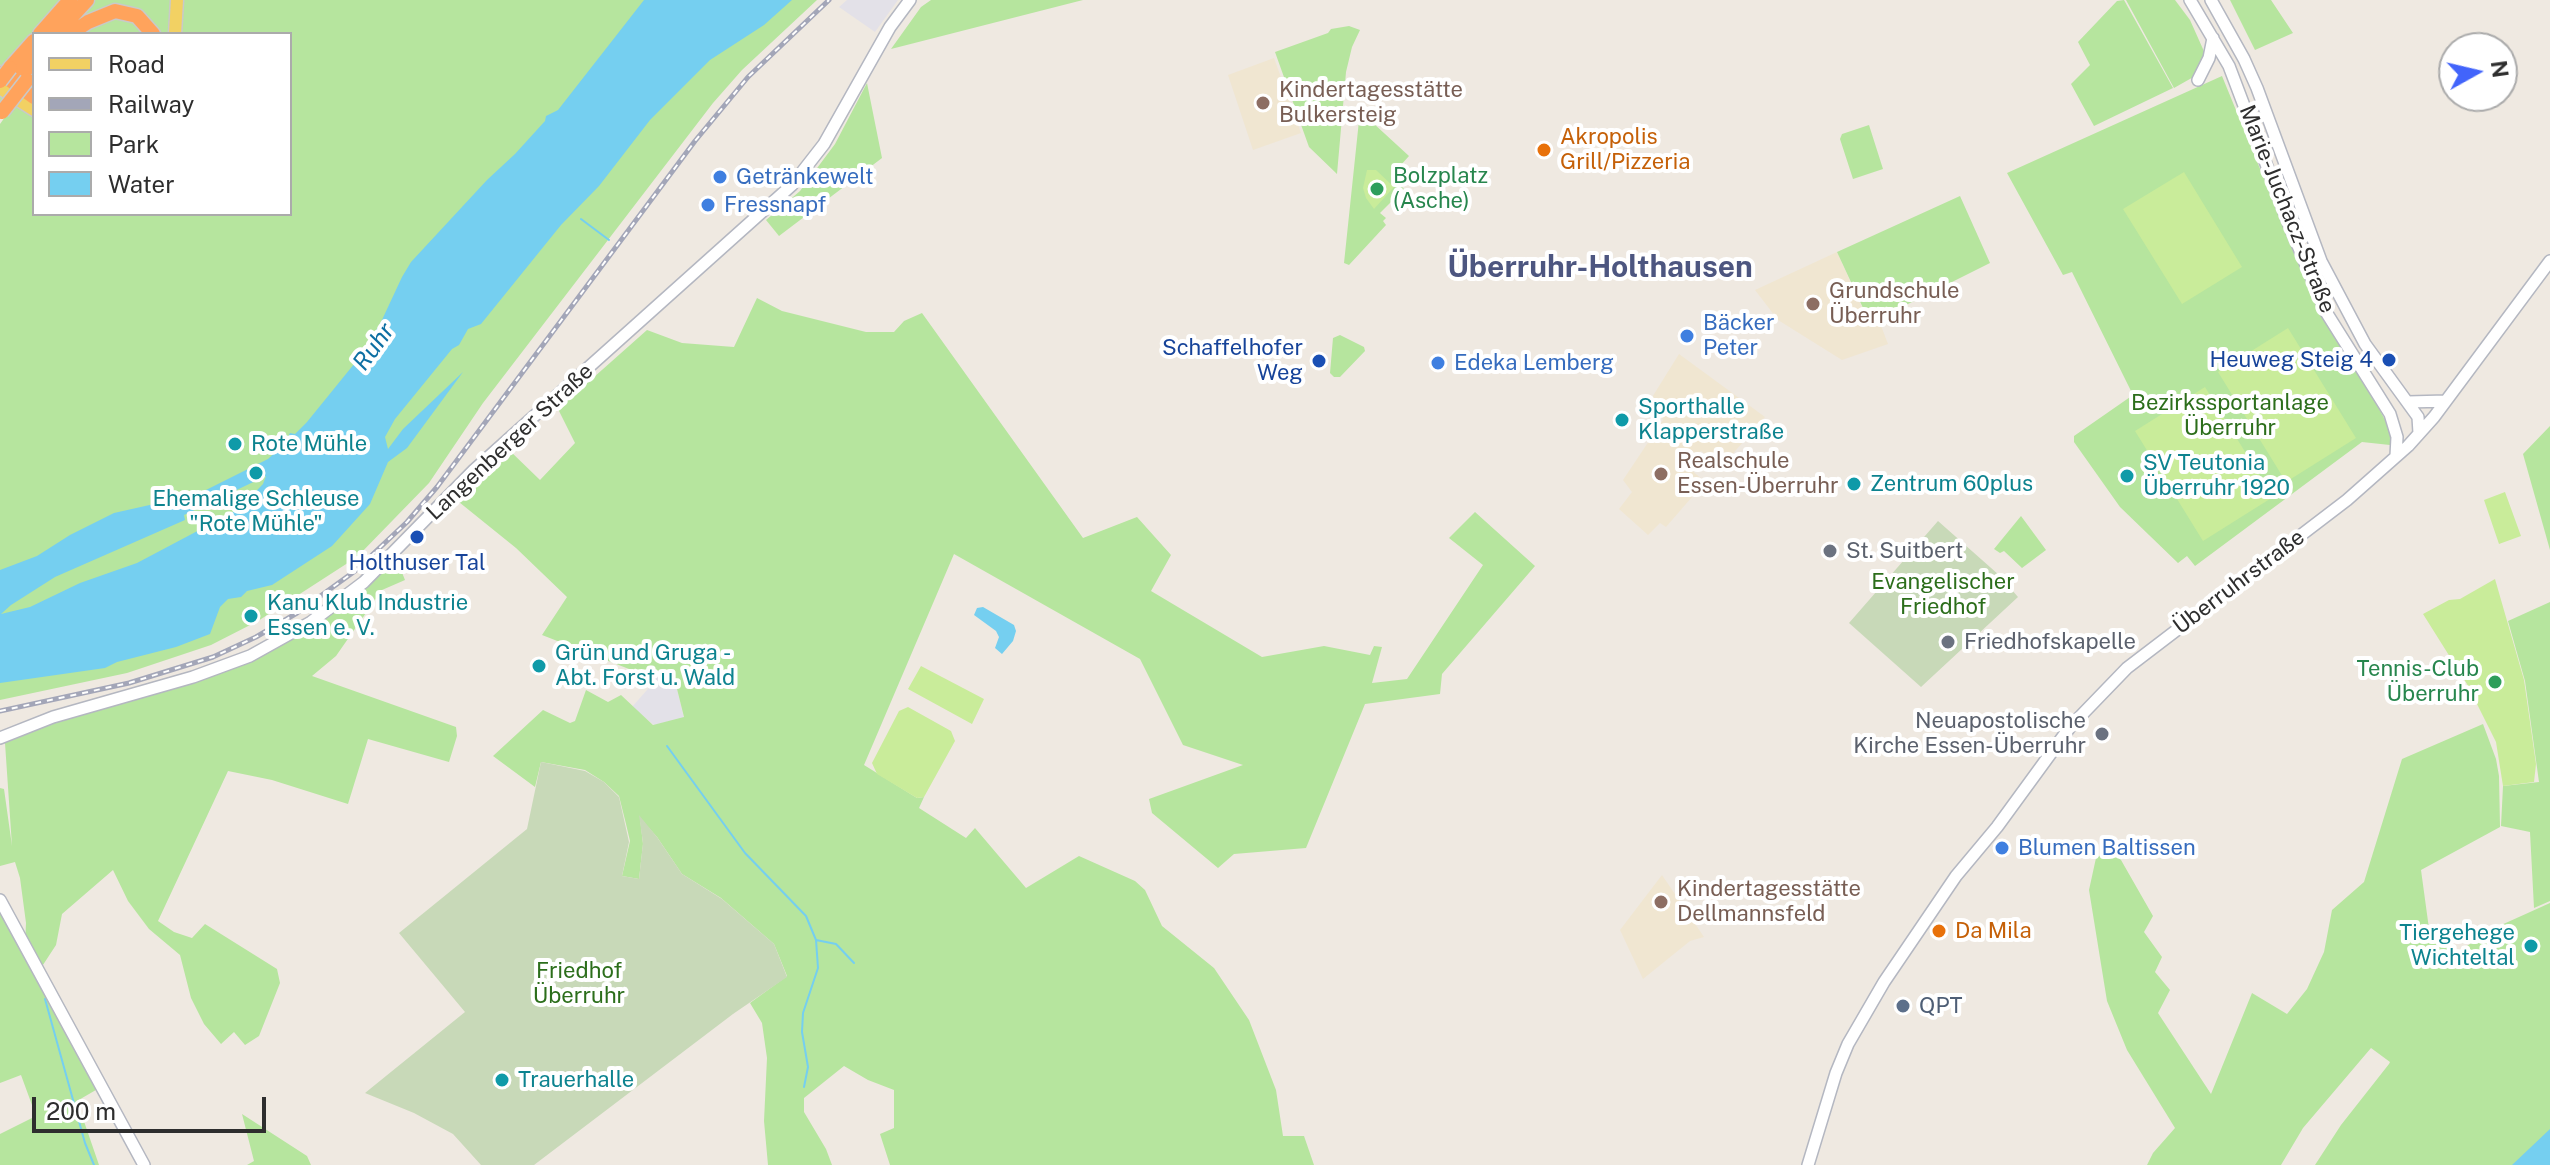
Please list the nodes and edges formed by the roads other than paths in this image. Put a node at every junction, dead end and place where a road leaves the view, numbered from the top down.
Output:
1 (70, 0) edge
2 (87, 0) edge
3 (177, 0) edge
4 (910, 0) edge
5 (2190, 0) edge
6 (2211, 0) edge
7 (42, 32) edge
8 (58, 32) edge
9 (73, 32) edge
10 (151, 32) edge
11 (175, 32) edge
12 (2214, 38) junction
13 (32, 45) edge
14 (18, 74) edge
15 (2198, 80) dead end
16 (0, 81) edge
17 (0, 88) edge
18 (32, 94) edge
19 (1, 109) edge
20 (32, 109) edge
21 (2550, 261) edge
22 (2446, 401) junction
23 (2408, 402) junction
24 (2390, 414) junction
25 (2419, 434) junction
26 (2396, 456) junction
27 (0, 738) edge
28 (0, 900) edge
29 (144, 1165) edge
30 (1808, 1165) edge

1 - 7 highway
2 - 8 highway
3 - 11 main road
4 - 27 main road, Langenberger Straße
5 - 12 main road, Marie-Juchacz-Straße
6 - 23 main road, Marie-Juchacz-Straße
9 - 10 highway
12 - 15 main road
12 - 24 main road, Marie-Juchacz-Straße
13 - 14 highway
14 - 16 highway, bridge
14 - 18 highway
14 - 19 highway
17 - 20 main road
21 - 22 main road, Überruhrstraße
22 - 23 main road
22 - 25 main road, Überruhrstraße
23 - 25 main road, Marie-Juchacz-Straße
24 - 25 main road, Marie-Juchacz-Straße
24 - 26 main road, Marie-Juchacz-Straße
25 - 26 main road, Überruhrstraße
26 - 30 main road, Überruhrstraße
28 - 29 main road

